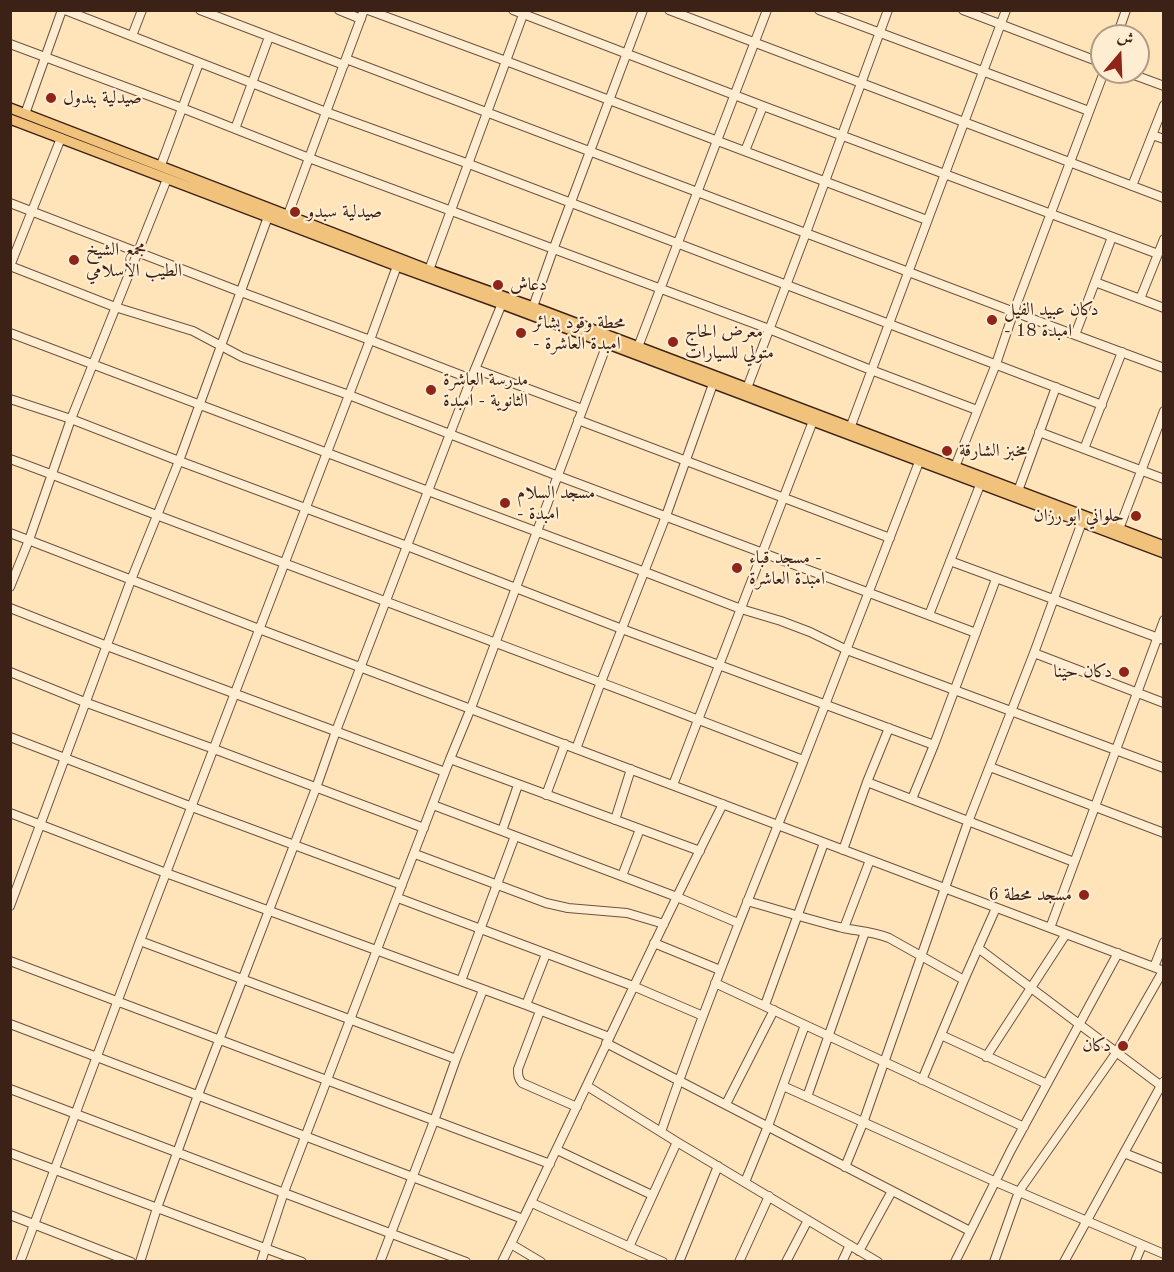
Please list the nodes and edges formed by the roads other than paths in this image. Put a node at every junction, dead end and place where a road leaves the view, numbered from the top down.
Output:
1 (64, 10) edge
2 (142, 10) edge
3 (200, 10) edge
4 (339, 10) edge
5 (513, 10) edge
6 (643, 10) edge
7 (669, 10) edge
8 (767, 10) edge
9 (819, 10) edge
10 (888, 10) edge
11 (963, 10) edge
12 (1006, 10) edge
13 (524, 12) edge
14 (216, 13) edge
15 (364, 13) edge
16 (1000, 24) junction
17 (880, 33) junction
18 (132, 36) junction
19 (269, 37) junction
20 (10, 44) edge
21 (754, 44) junction
22 (627, 53) junction
23 (45, 58) junction
24 (1090, 58) edge
25 (506, 61) junction
26 (345, 62) junction
27 (199, 63) junction
28 (982, 72) junction
29 (253, 83) junction
30 (861, 84) junction
31 (1099, 84) edge
32 (734, 95) junction
33 (609, 101) junction
34 (1164, 105) edge
35 (763, 106) junction
36 (10, 108) edge
37 (182, 108) junction
38 (1089, 111) junction
39 (326, 112) junction
40 (488, 112) junction
41 (25, 114) junction
42 (10, 119) edge
43 (964, 123) junction
44 (236, 129) junction
45 (842, 134) junction
46 (1152, 135) junction
47 (61, 138) junction
48 (717, 140) junction
49 (1164, 140) edge
50 (746, 151) junction
51 (590, 152) junction
52 (309, 158) junction
53 (469, 164) junction
54 (1070, 164) junction
55 (160, 165) junction
56 (945, 174) junction
57 (167, 179) junction
58 (825, 181) junction
59 (1132, 186) junction
60 (698, 192) junction
61 (1164, 198) edge
62 (10, 202) edge
63 (571, 204) junction
64 (32, 210) junction
65 (450, 212) junction
66 (270, 213) junction
67 (1051, 214) junction
68 (286, 219) junction
69 (927, 220) junction
70 (806, 233) junction
71 (1112, 237) junction
72 (1164, 239) edge
73 (677, 243) junction
74 (553, 250) junction
75 (138, 252) junction
76 (1158, 254) junction
77 (10, 266) edge
78 (397, 266) junction
79 (429, 270) junction
80 (908, 272) junction
81 (1095, 282) junction
82 (785, 285) junction
83 (660, 288) junction
84 (241, 292) junction
85 (1140, 299) junction
86 (503, 300) junction
87 (116, 307) junction
88 (533, 307) junction
89 (1164, 308) edge
90 (1014, 312) junction
91 (890, 323) junction
92 (565, 324) junction
93 (769, 329) junction
94 (10, 333) edge
95 (1075, 335) junction
96 (370, 340) junction
97 (607, 344) junction
98 (222, 346) junction
99 (638, 347) junction
100 (1122, 352) junction
101 (93, 364) junction
102 (996, 364) junction
103 (1164, 368) edge
104 (475, 369) junction
105 (871, 370) junction
106 (471, 379) junction
107 (713, 384) junction
108 (1056, 387) junction
109 (747, 388) junction
110 (349, 395) junction
111 (10, 399) edge
112 (199, 404) junction
113 (1102, 405) junction
114 (582, 409) junction
115 (977, 410) junction
116 (1164, 411) edge
117 (71, 419) junction
118 (578, 420) junction
119 (813, 422) junction
120 (1161, 425) edge
121 (849, 431) junction
122 (1039, 432) junction
123 (450, 434) junction
124 (1084, 449) junction
125 (326, 452) junction
126 (10, 459) edge
127 (179, 461) junction
128 (686, 461) junction
129 (919, 462) junction
130 (956, 467) junction
131 (1141, 471) junction
132 (52, 473) junction
133 (558, 476) junction
134 (1164, 479) edge
135 (980, 485) junction
136 (428, 491) junction
137 (1018, 491) junction
138 (783, 497) junction
139 (306, 508) junction
140 (157, 515) junction
141 (666, 516) junction
142 (1082, 522) junction
143 (1119, 529) junction
144 (537, 532) junction
145 (10, 533) edge
146 (890, 537) junction
147 (29, 540) junction
148 (407, 546) junction
149 (1164, 546) edge
150 (762, 552) junction
151 (1164, 553) edge
152 (950, 561) junction
153 (285, 562) junction
154 (645, 572) junction
155 (996, 579) junction
156 (131, 580) junction
157 (10, 587) edge
158 (516, 588) junction
159 (869, 592) junction
160 (1054, 599) junction
161 (387, 601) junction
162 (10, 608) edge
163 (741, 609) junction
164 (929, 615) junction
165 (1164, 620) edge
166 (259, 629) junction
167 (622, 629) junction
168 (976, 633) junction
169 (1160, 639) edge
170 (496, 642) junction
171 (107, 646) junction
172 (847, 650) junction
173 (1034, 653) junction
174 (719, 665) junction
175 (361, 667) junction
176 (10, 672) edge
177 (601, 682) junction
178 (955, 689) junction
179 (235, 693) junction
180 (1137, 693) junction
181 (87, 703) junction
182 (1164, 703) edge
183 (825, 704) junction
184 (471, 708) junction
185 (1011, 710) junction
186 (698, 719) junction
187 (889, 728) junction
188 (336, 731) junction
189 (10, 737) edge
190 (565, 744) junction
191 (934, 745) junction
192 (214, 749) junction
193 (576, 749) junction
194 (1115, 750) junction
195 (66, 759) junction
196 (450, 759) junction
197 (803, 760) junction
198 (990, 767) junction
199 (1164, 768) edge
200 (631, 769) junction
201 (445, 772) junction
202 (867, 782) junction
203 (518, 785) junction
204 (673, 785) junction
205 (316, 788) junction
206 (546, 795) junction
207 (912, 799) junction
208 (723, 804) junction
209 (433, 805) junction
210 (1094, 806) junction
211 (192, 807) junction
212 (10, 813) edge
213 (615, 820) junction
214 (968, 822) junction
215 (41, 825) junction
216 (778, 825) junction
217 (424, 828) junction
218 (640, 829) junction
219 (502, 831) junction
220 (1164, 833) edge
221 (515, 836) junction
222 (824, 843) junction
223 (294, 845) junction
224 (843, 850) junction
225 (700, 851) junction
226 (415, 854) junction
227 (870, 860) junction
228 (1074, 862) junction
229 (166, 873) junction
230 (622, 876) junction
231 (496, 884) junction
232 (402, 885) junction
233 (945, 888) junction
234 (13, 892) edge
235 (677, 897) junction
236 (398, 898) junction
237 (747, 900) junction
238 (10, 906) edge
239 (996, 908) junction
240 (269, 910) junction
241 (798, 916) junction
242 (738, 923) junction
243 (664, 924) junction
244 (844, 928) junction
245 (1050, 928) junction
246 (480, 929) junction
247 (865, 932) junction
248 (1066, 934) junction
249 (140, 940) junction
250 (1164, 942) edge
251 (654, 943) junction
252 (978, 948) junction
253 (377, 950) junction
254 (546, 954) junction
255 (1118, 954) junction
256 (921, 957) junction
257 (10, 961) edge
258 (1154, 967) junction
259 (720, 970) junction
260 (1163, 971) edge
261 (242, 979) junction
262 (964, 980) junction
263 (461, 981) junction
264 (715, 983) junction
265 (633, 986) junction
266 (1030, 988) junction
267 (483, 990) junction
268 (118, 1001) junction
269 (526, 1005) junction
270 (765, 1005) junction
271 (774, 1010) junction
272 (540, 1011) junction
273 (703, 1016) junction
274 (350, 1020) junction
275 (10, 1024) edge
276 (1079, 1024) junction
277 (805, 1025) junction
278 (941, 1035) junction
279 (829, 1036) junction
280 (219, 1040) junction
281 (608, 1040) junction
282 (1116, 1053) junction
283 (97, 1056) junction
284 (986, 1057) junction
285 (456, 1059) junction
286 (884, 1062) junction
287 (679, 1080) junction
288 (922, 1080) junction
289 (328, 1081) junction
290 (1047, 1084) junction
291 (1163, 1085) edge
292 (587, 1086) junction
293 (783, 1086) junction
294 (10, 1089) edge
295 (198, 1095) junction
296 (807, 1097) junction
297 (726, 1104) junction
298 (578, 1107) junction
299 (76, 1113) junction
300 (434, 1121) junction
301 (863, 1123) junction
302 (768, 1126) junction
303 (1024, 1127) junction
304 (661, 1132) junction
305 (305, 1136) junction
306 (677, 1142) junction
307 (557, 1150) junction
308 (178, 1152) junction
309 (10, 1153) edge
310 (1124, 1153) junction
311 (550, 1164) junction
312 (718, 1166) junction
313 (845, 1167) junction
314 (1164, 1169) edge
315 (54, 1170) junction
316 (413, 1178) junction
317 (746, 1182) junction
318 (996, 1182) junction
319 (892, 1191) junction
320 (284, 1192) junction
321 (1019, 1192) junction
322 (652, 1195) junction
323 (769, 1196) junction
324 (532, 1203) junction
325 (157, 1208) junction
326 (10, 1215) edge
327 (523, 1219) junction
328 (808, 1220) junction
329 (1086, 1220) junction
330 (34, 1224) junction
331 (970, 1231) junction
332 (391, 1232) junction
333 (511, 1244) junction
334 (850, 1245) junction
335 (1142, 1245) junction
336 (629, 1247) junction
337 (266, 1248) junction
338 (859, 1251) junction
339 (1164, 1254) edge
340 (652, 1259) edge
341 (20, 1262) edge
342 (131, 1262) edge
343 (140, 1262) edge
344 (261, 1262) edge
345 (302, 1262) edge
346 (380, 1262) edge
347 (466, 1262) edge
348 (502, 1262) edge
349 (541, 1262) edge
350 (663, 1262) edge
351 (680, 1262) edge
352 (739, 1262) edge
353 (786, 1262) edge
354 (842, 1262) edge
355 (878, 1262) edge
356 (955, 1262) edge
357 (994, 1262) edge
358 (1064, 1262) edge
359 (1135, 1262) edge

1 - 18 street
1 - 23 street
2 - 18 street
3 - 14 street
4 - 15 street
5 - 13 street
6 - 22 street
7 - 21 street
8 - 21 street
9 - 17 street
10 - 17 street
11 - 16 street
12 - 16 street
13 - 22 street
13 - 25 street
14 - 19 street
15 - 25 street
15 - 26 street
16 - 24 street
16 - 28 street
17 - 28 street
17 - 30 street
18 - 27 street
19 - 26 street
19 - 29 street
20 - 23 street
21 - 30 street
21 - 32 street
22 - 32 street
22 - 33 street
23 - 37 street
23 - 41 street
25 - 33 street
25 - 40 street
26 - 39 street
26 - 40 street
27 - 29 street
27 - 37 street
28 - 38 street
28 - 43 street
29 - 39 street
29 - 44 street
30 - 43 street
30 - 45 street
31 - 38 street
32 - 35 street
32 - 48 street
33 - 48 street
33 - 51 street
34 - 46 street
35 - 45 street
35 - 50 street
36 - 41 main road
37 - 44 street
37 - 55 street
38 - 54 street
39 - 52 street
39 - 53 street
40 - 51 street
40 - 53 street
41 - 55 main road
42 - 47 main road
43 - 54 street
43 - 56 street
44 - 52 street
45 - 56 street
45 - 58 street
46 - 49 street
46 - 59 street
47 - 57 main road
47 - 64 street
48 - 50 street
48 - 60 street
50 - 58 street
51 - 60 street
51 - 63 street
52 - 65 street
52 - 68 street
53 - 63 street
53 - 65 street
54 - 59 street
54 - 67 street
55 - 66 main road
56 - 67 street
56 - 69 street
57 - 66 main road
57 - 75 street
58 - 69 street
58 - 70 street
59 - 61 street
60 - 70 street
60 - 73 street
62 - 64 street
63 - 73 street
63 - 74 street
64 - 75 street
64 - 77 street
65 - 74 street
65 - 79 street
66 - 68 main road
66 - 84 street
67 - 71 street
67 - 90 street
68 - 78 main road
68 - 79 main road
69 - 80 street
70 - 80 street
70 - 82 street
71 - 76 street
71 - 81 street
72 - 76 street
73 - 82 street
73 - 83 street
74 - 83 street
74 - 88 street
75 - 84 street
75 - 87 street
76 - 85 street
77 - 87 street
78 - 86 main road
78 - 96 street
79 - 86 main road
80 - 90 street
80 - 91 street
81 - 85 street
81 - 95 street
82 - 91 street
82 - 93 street
83 - 93 street
83 - 99 street
84 - 96 street
84 - 98 street
85 - 89 street
86 - 88 main road
86 - 92 main road
86 - 104 street
87 - 98 street
87 - 101 street
88 - 92 main road
90 - 95 street
90 - 102 street
91 - 102 street
91 - 105 street
92 - 97 main road
92 - 99 main road
93 - 105 street
93 - 109 street
94 - 101 street
95 - 100 street
96 - 106 street
96 - 110 street
97 - 107 main road
97 - 114 street
98 - 110 street
98 - 112 street
99 - 109 main road
100 - 103 street
100 - 113 street
101 - 112 street
101 - 117 street
102 - 108 street
102 - 115 street
104 - 106 street
104 - 114 street
105 - 115 street
105 - 121 street
106 - 123 street
107 - 119 main road
107 - 128 street
108 - 113 street
108 - 122 street
109 - 121 main road
110 - 123 street
110 - 125 street
111 - 117 street
112 - 125 street
112 - 127 street
113 - 124 street
114 - 118 street
115 - 130 street
116 - 120 street
117 - 127 street
117 - 132 street
118 - 128 street
118 - 133 street
119 - 121 main road
119 - 138 street
120 - 131 street
121 - 129 main road
121 - 130 main road
122 - 124 street
122 - 137 street
123 - 133 street
123 - 136 street
124 - 131 street
125 - 136 street
125 - 139 street
126 - 132 street
127 - 139 street
127 - 140 street
128 - 138 street
128 - 141 street
129 - 135 main road
129 - 146 street
130 - 137 main road
131 - 134 street
131 - 143 street
132 - 140 street
132 - 147 street
133 - 141 street
133 - 144 street
135 - 142 main road
135 - 152 street
136 - 144 street
136 - 148 street
137 - 143 main road
138 - 146 street
138 - 150 street
139 - 148 street
139 - 153 street
140 - 153 street
140 - 156 street
141 - 150 street
141 - 154 street
142 - 151 main road
142 - 160 street
143 - 149 main road
144 - 154 street
144 - 158 street
145 - 147 street
146 - 159 street
147 - 156 street
147 - 157 street
148 - 158 street
148 - 161 street
150 - 159 street
150 - 163 street
152 - 155 street
152 - 164 street
153 - 161 street
153 - 166 street
154 - 163 street
154 - 167 street
155 - 160 street
155 - 168 street
156 - 166 street
156 - 171 street
158 - 167 street
158 - 170 street
159 - 164 street
159 - 172 street
160 - 169 street
160 - 173 street
161 - 170 street
161 - 175 street
162 - 171 street
163 - 172 street
163 - 174 street
164 - 168 street
165 - 169 street
166 - 175 street
166 - 179 street
167 - 174 street
167 - 177 street
168 - 178 street
169 - 180 street
170 - 177 street
170 - 184 street
171 - 179 street
171 - 181 street
172 - 178 street
172 - 183 street
173 - 180 street
173 - 185 street
174 - 183 street
174 - 186 street
175 - 184 street
175 - 188 street
176 - 181 street
177 - 186 street
177 - 193 street
178 - 185 street
178 - 191 street
179 - 188 street
179 - 192 street
180 - 182 street
180 - 194 street
181 - 192 street
181 - 195 street
183 - 187 street
183 - 197 street
184 - 190 street
184 - 196 street
185 - 194 street
185 - 198 street
186 - 197 street
186 - 204 street
187 - 191 street
187 - 202 street
188 - 201 street
188 - 205 street
189 - 195 street
190 - 193 street
190 - 206 street
191 - 207 street
192 - 205 street
192 - 211 street
193 - 200 street
194 - 199 street
194 - 210 street
195 - 211 street
195 - 215 street
196 - 201 street
196 - 203 street
197 - 216 street
198 - 210 street
198 - 214 street
200 - 204 street
200 - 213 street
201 - 209 street
202 - 207 street
202 - 224 street
203 - 206 street
203 - 219 street
204 - 208 street
205 - 217 street
205 - 223 street
206 - 213 street
207 - 214 street
208 - 216 street
208 - 225 street
209 - 217 street
209 - 219 street
210 - 220 street
210 - 228 street
211 - 223 street
211 - 229 street
212 - 215 street
213 - 218 street
214 - 228 street
214 - 233 street
215 - 229 street
215 - 234 street
216 - 222 street
216 - 237 street
217 - 226 street
218 - 225 street
218 - 230 street
219 - 221 street
221 - 230 street
221 - 231 street
222 - 224 street
222 - 241 street
223 - 232 street
223 - 240 street
224 - 227 street
225 - 235 street
226 - 231 street
226 - 232 street
227 - 233 street
227 - 244 street
228 - 245 street
229 - 240 street
229 - 249 street
230 - 235 street
231 - 243 street
231 - 246 street
232 - 236 street
233 - 239 street
233 - 256 street
234 - 238 street
235 - 242 street
235 - 243 street
236 - 246 street
236 - 253 street
237 - 241 street
237 - 242 street
239 - 245 street
239 - 252 street
240 - 253 street
240 - 261 street
241 - 244 street
241 - 270 street
242 - 259 street
243 - 251 street
244 - 247 street
245 - 248 street
246 - 254 street
246 - 263 street
247 - 256 street
247 - 279 street
248 - 255 street
248 - 266 street
249 - 261 street
249 - 268 street
250 - 258 street
251 - 259 street
251 - 265 street
252 - 262 street
252 - 266 street
253 - 263 street
253 - 274 street
254 - 265 street
254 - 269 street
255 - 258 street
255 - 276 street
256 - 262 street
256 - 286 street
257 - 268 street
258 - 260 street
259 - 264 street
260 - 282 street
261 - 274 street
261 - 280 street
262 - 278 street
263 - 267 street
264 - 270 street
264 - 273 street
265 - 273 street
265 - 281 street
266 - 276 street
266 - 284 street
267 - 269 street
267 - 285 street
268 - 280 street
268 - 283 street
269 - 272 street
270 - 271 street
271 - 277 street
271 - 297 street
272 - 281 street
272 - 298 street
273 - 287 street
274 - 285 street
274 - 289 street
275 - 283 street
276 - 282 street
276 - 290 street
277 - 279 street
277 - 293 street
278 - 284 street
278 - 288 street
279 - 286 street
279 - 296 street
280 - 289 street
280 - 295 street
281 - 287 street
281 - 292 street
282 - 291 street
282 - 321 street
283 - 295 street
283 - 299 street
284 - 290 street
285 - 300 street
286 - 288 street
286 - 301 street
287 - 297 street
287 - 304 street
288 - 303 street
289 - 300 street
289 - 305 street
290 - 303 street
291 - 310 street
292 - 298 street
292 - 304 street
293 - 296 street
293 - 302 street
294 - 299 street
295 - 305 street
295 - 308 street
296 - 301 street
297 - 302 street
298 - 307 street
299 - 308 street
299 - 315 street
300 - 311 street
300 - 316 street
301 - 313 street
301 - 318 street
302 - 313 street
302 - 317 street
303 - 318 street
304 - 306 street
305 - 316 street
305 - 320 street
306 - 312 street
306 - 322 street
307 - 311 street
307 - 322 street
308 - 320 street
308 - 325 street
309 - 315 street
310 - 314 street
310 - 329 street
311 - 324 street
312 - 317 street
312 - 351 street
313 - 319 street
315 - 325 street
315 - 330 street
316 - 327 street
316 - 332 street
317 - 323 street
318 - 321 street
318 - 331 street
319 - 331 street
319 - 338 street
320 - 332 street
320 - 337 street
321 - 329 street
321 - 357 street
322 - 336 street
323 - 328 street
323 - 352 street
324 - 327 street
324 - 336 street
325 - 337 street
325 - 343 street
326 - 330 street
327 - 333 street
328 - 334 street
328 - 353 street
329 - 335 street
329 - 358 street
330 - 341 street
330 - 342 street
331 - 356 street
332 - 346 street
332 - 347 street
333 - 348 street
333 - 349 street
334 - 338 street
334 - 354 street
335 - 339 street
335 - 359 street
336 - 340 street
337 - 344 street
337 - 345 street
338 - 355 street
340 - 350 street

